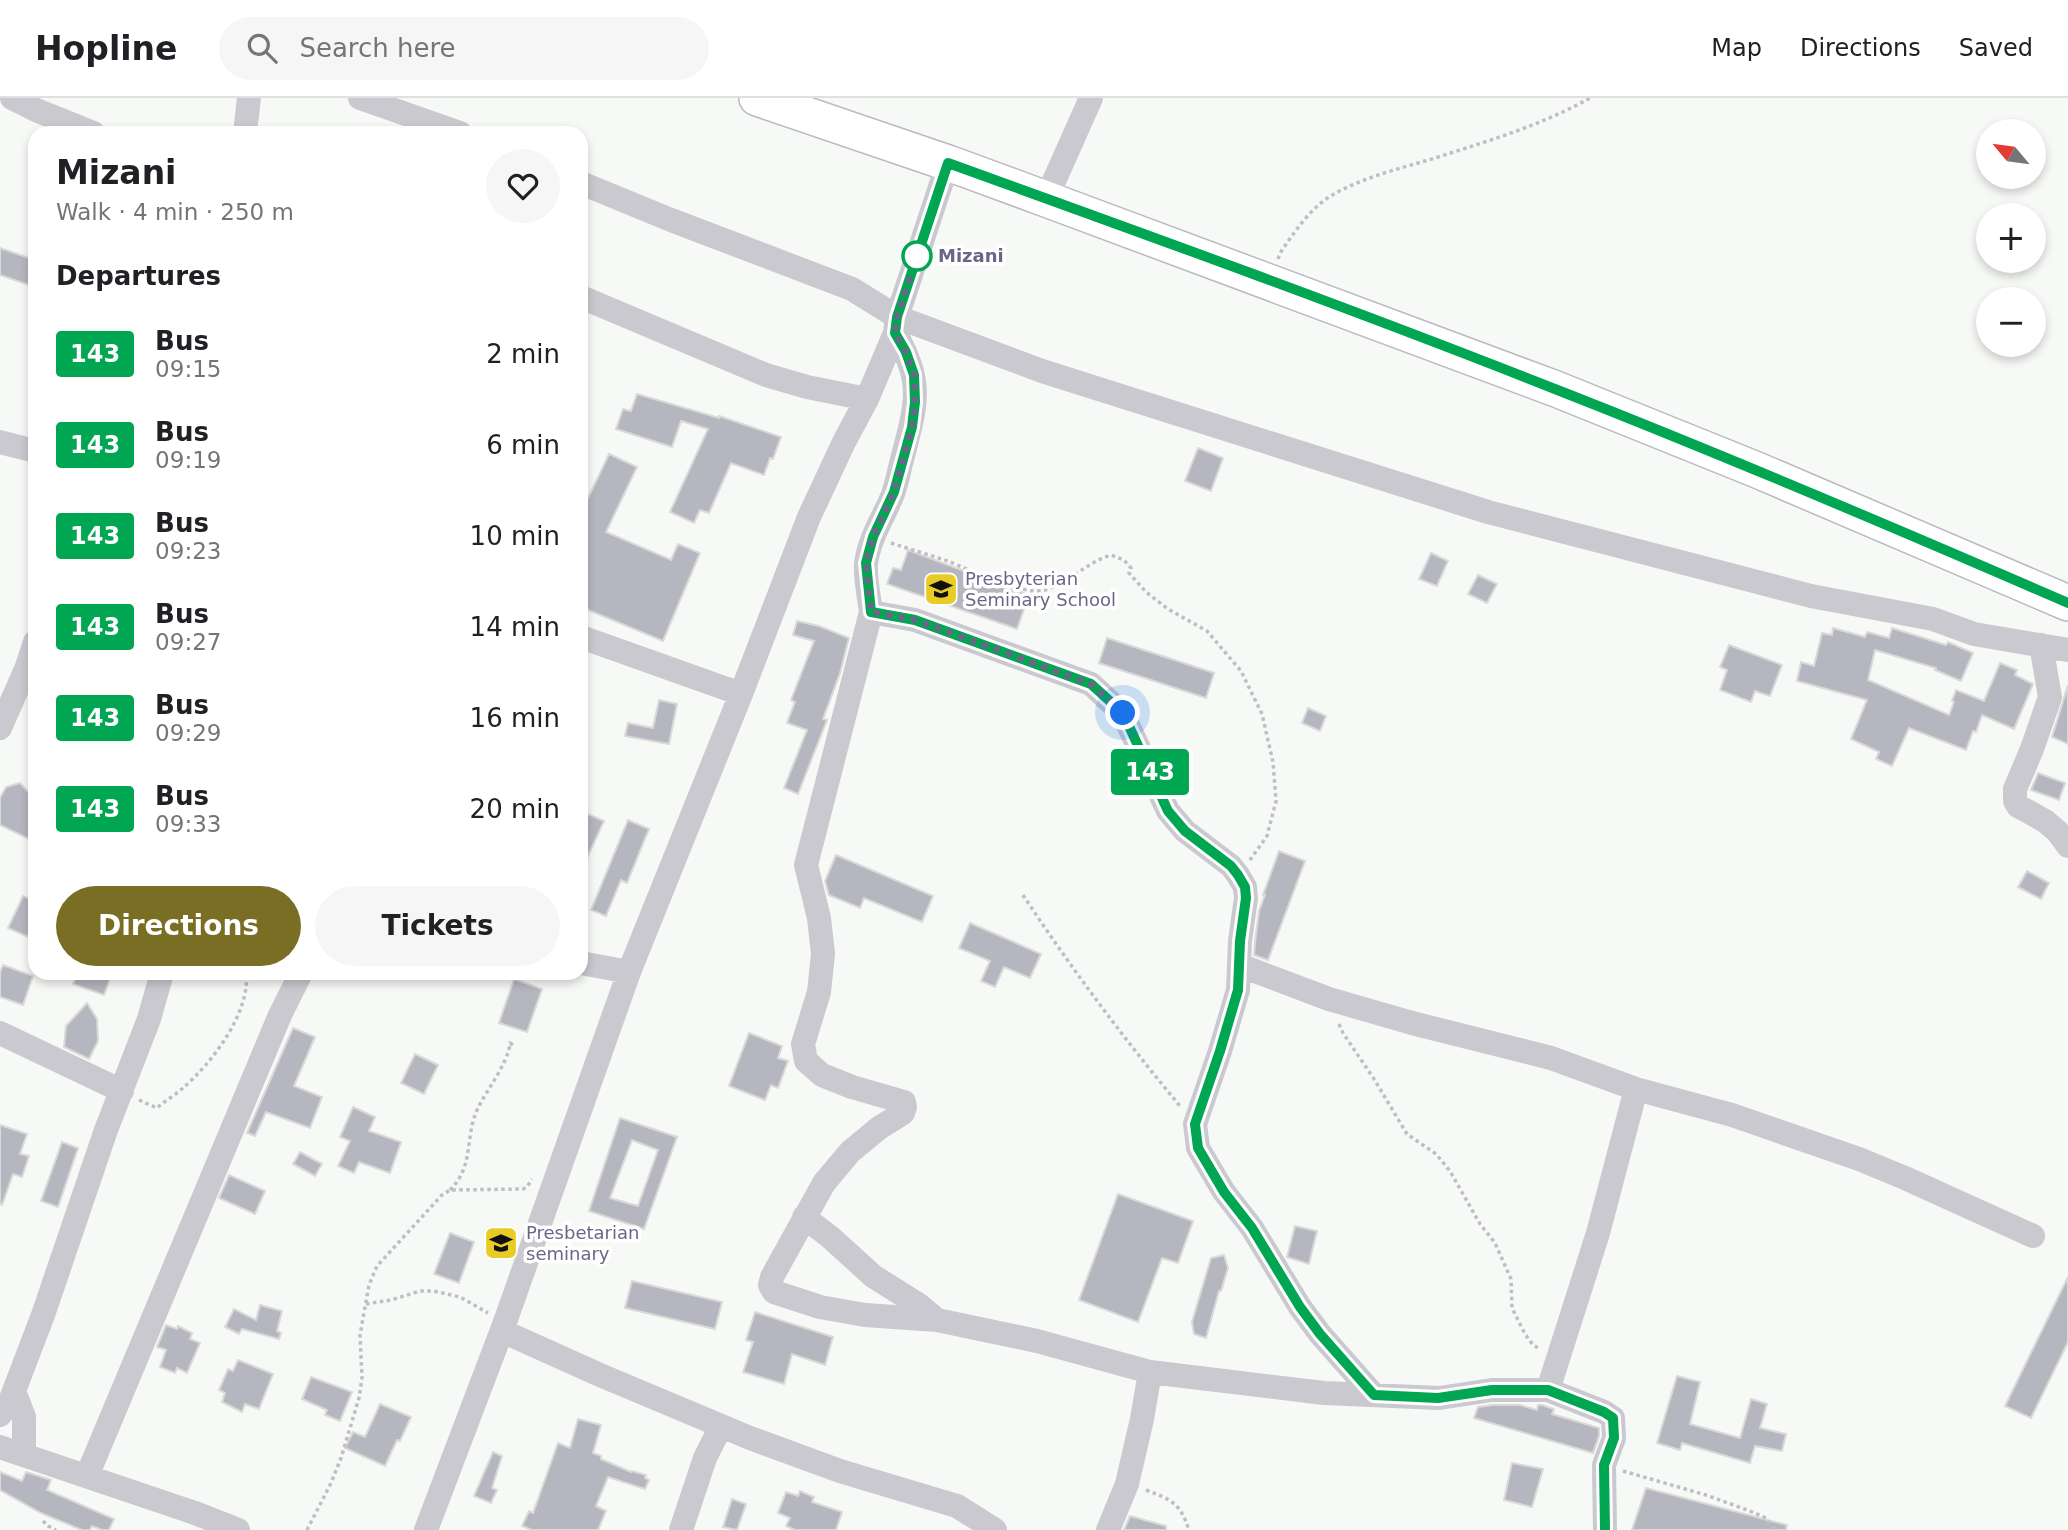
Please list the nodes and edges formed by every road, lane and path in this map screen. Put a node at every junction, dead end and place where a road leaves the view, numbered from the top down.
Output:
1 (12, 98) edge
2 (249, 98) edge
3 (360, 98) edge
4 (757, 98) edge
5 (1091, 98) edge
6 (1590, 98) edge
7 (76, 126) edge
8 (246, 126) edge
9 (437, 126) edge
10 (948, 163) junction
11 (588, 186) edge
12 (1046, 198) junction
13 (1272, 282) junction
14 (588, 297) edge
15 (896, 325) junction
16 (867, 399) junction
17 (0, 442) edge
18 (28, 449) edge
19 (873, 537) junction
20 (2068, 603) edge
21 (871, 612) junction
22 (588, 639) edge
23 (2041, 645) junction
24 (2068, 650) edge
25 (28, 663) edge
26 (741, 694) junction
27 (0, 728) edge
28 (2068, 846) edge
29 (1238, 875) junction
30 (1023, 895) dead end
31 (588, 964) edge
32 (1239, 965) junction
33 (629, 972) junction
34 (160, 980) edge
35 (247, 980) edge
36 (298, 980) edge
37 (1329, 999) junction
38 (0, 1032) edge
39 (513, 1045) dead end
40 (1636, 1089) junction
41 (122, 1091) junction
42 (1195, 1124) junction
43 (536, 1172) dead end
44 (450, 1190) junction
45 (804, 1217) junction
46 (2033, 1237) dead end
47 (365, 1304) junction
48 (937, 1320) junction
49 (504, 1326) junction
50 (1556, 1360) junction
51 (1150, 1372) junction
52 (1548, 1390) junction
53 (14, 1391) junction
54 (1374, 1395) junction
55 (0, 1415) edge
56 (720, 1426) junction
57 (0, 1447) edge
58 (24, 1454) junction
59 (1604, 1465) junction
60 (87, 1476) junction
61 (1127, 1484) junction
62 (43, 1521) dead end
63 (191, 1521) edge
64 (56, 1530) edge
65 (238, 1530) edge
66 (307, 1530) edge
67 (426, 1530) edge
68 (681, 1530) edge
69 (995, 1530) edge
70 (1108, 1530) edge
71 (1189, 1530) edge
72 (1605, 1530) edge
73 (1776, 1530) edge

1 - 7 street
2 - 8 street
3 - 9 street
4 - 10 highway
5 - 12 street
6 - 13 path
10 - 12 highway
10 - 15 street
11 - 15 street
12 - 13 highway
13 - 20 highway
14 - 16 street
15 - 16 street
15 - 19 street
15 - 23 street
16 - 26 street
17 - 18 street
19 - 21 street
19 - 29 path
21 - 29 street
21 - 45 street
22 - 26 street
23 - 24 street
23 - 28 street
25 - 27 street
26 - 33 street
29 - 32 street
30 - 42 path
31 - 33 street
32 - 37 street
32 - 42 street
33 - 49 street
34 - 41 street
35 - 41 path
36 - 60 street
37 - 40 street
37 - 50 path
38 - 41 street
39 - 44 path
40 - 46 street
40 - 50 street
41 - 53 street
42 - 54 street
43 - 44 path
44 - 47 path
45 - 48 street
45 - 48 street
47 - 49 path
47 - 66 path
48 - 51 street
49 - 56 street
49 - 67 street
50 - 52 street
51 - 54 street
51 - 61 street
52 - 54 street
52 - 59 street
53 - 55 street
53 - 58 street
56 - 68 street
56 - 69 street
57 - 58 street
58 - 60 street
59 - 72 street
59 - 73 path
60 - 63 street
61 - 70 street
61 - 71 path
62 - 64 path
63 - 65 street

